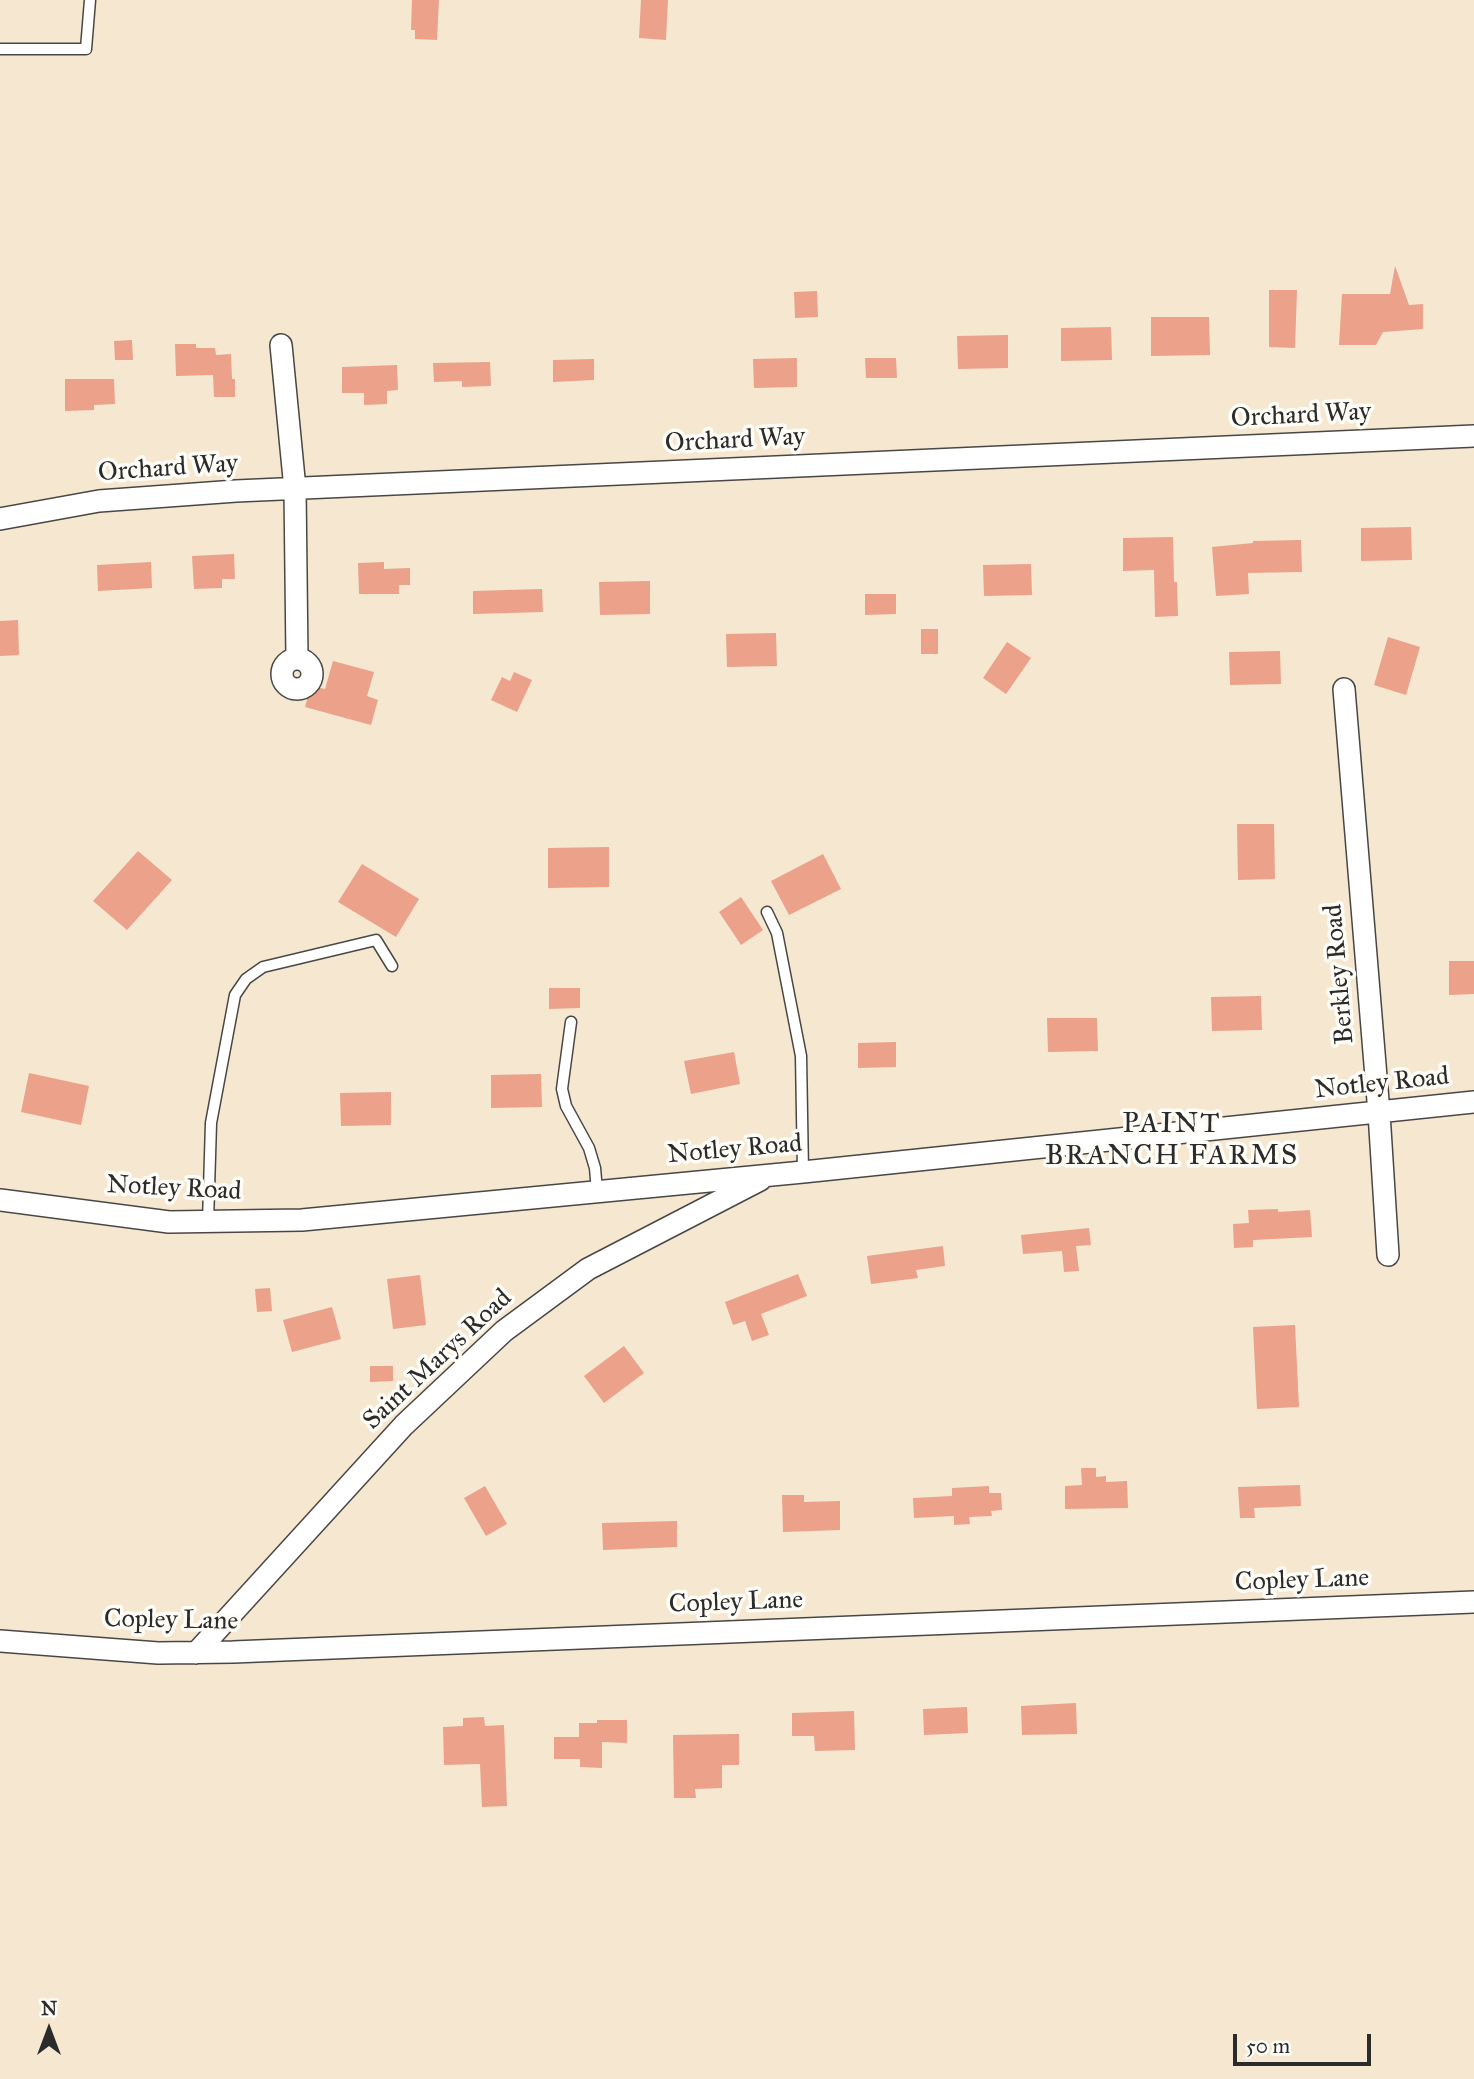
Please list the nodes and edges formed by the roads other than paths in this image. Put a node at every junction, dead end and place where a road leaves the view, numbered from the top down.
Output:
1 (90, 0) edge
2 (0, 49) edge
3 (281, 345) dead end
4 (1474, 436) edge
5 (295, 489) junction
6 (0, 519) edge
7 (297, 659) dead end
8 (1344, 689) dead end
9 (767, 912) dead end
10 (392, 966) dead end
11 (571, 1022) dead end
12 (1474, 1102) edge
13 (1380, 1114) junction
14 (803, 1172) junction
15 (771, 1175) junction
16 (597, 1191) junction
17 (0, 1200) edge
18 (208, 1222) junction
19 (1388, 1255) dead end
20 (1474, 1602) edge
21 (0, 1641) edge
22 (196, 1653) junction

1 - 2 lane
3 - 5 street
4 - 5 street, Orchard Way
5 - 6 street, Orchard Way
5 - 7 street
8 - 13 street, Berkley Road
9 - 14 lane
10 - 18 lane
11 - 16 lane
12 - 13 street, Notley Road
13 - 14 street, Notley Road
13 - 19 street, Berkley Road
14 - 15 street, Notley Road
15 - 16 street, Notley Road
15 - 22 street, Saint Marys Road
16 - 18 street, Notley Road
17 - 18 street, Notley Road
20 - 22 street, Copley Lane
21 - 22 street, Copley Lane

